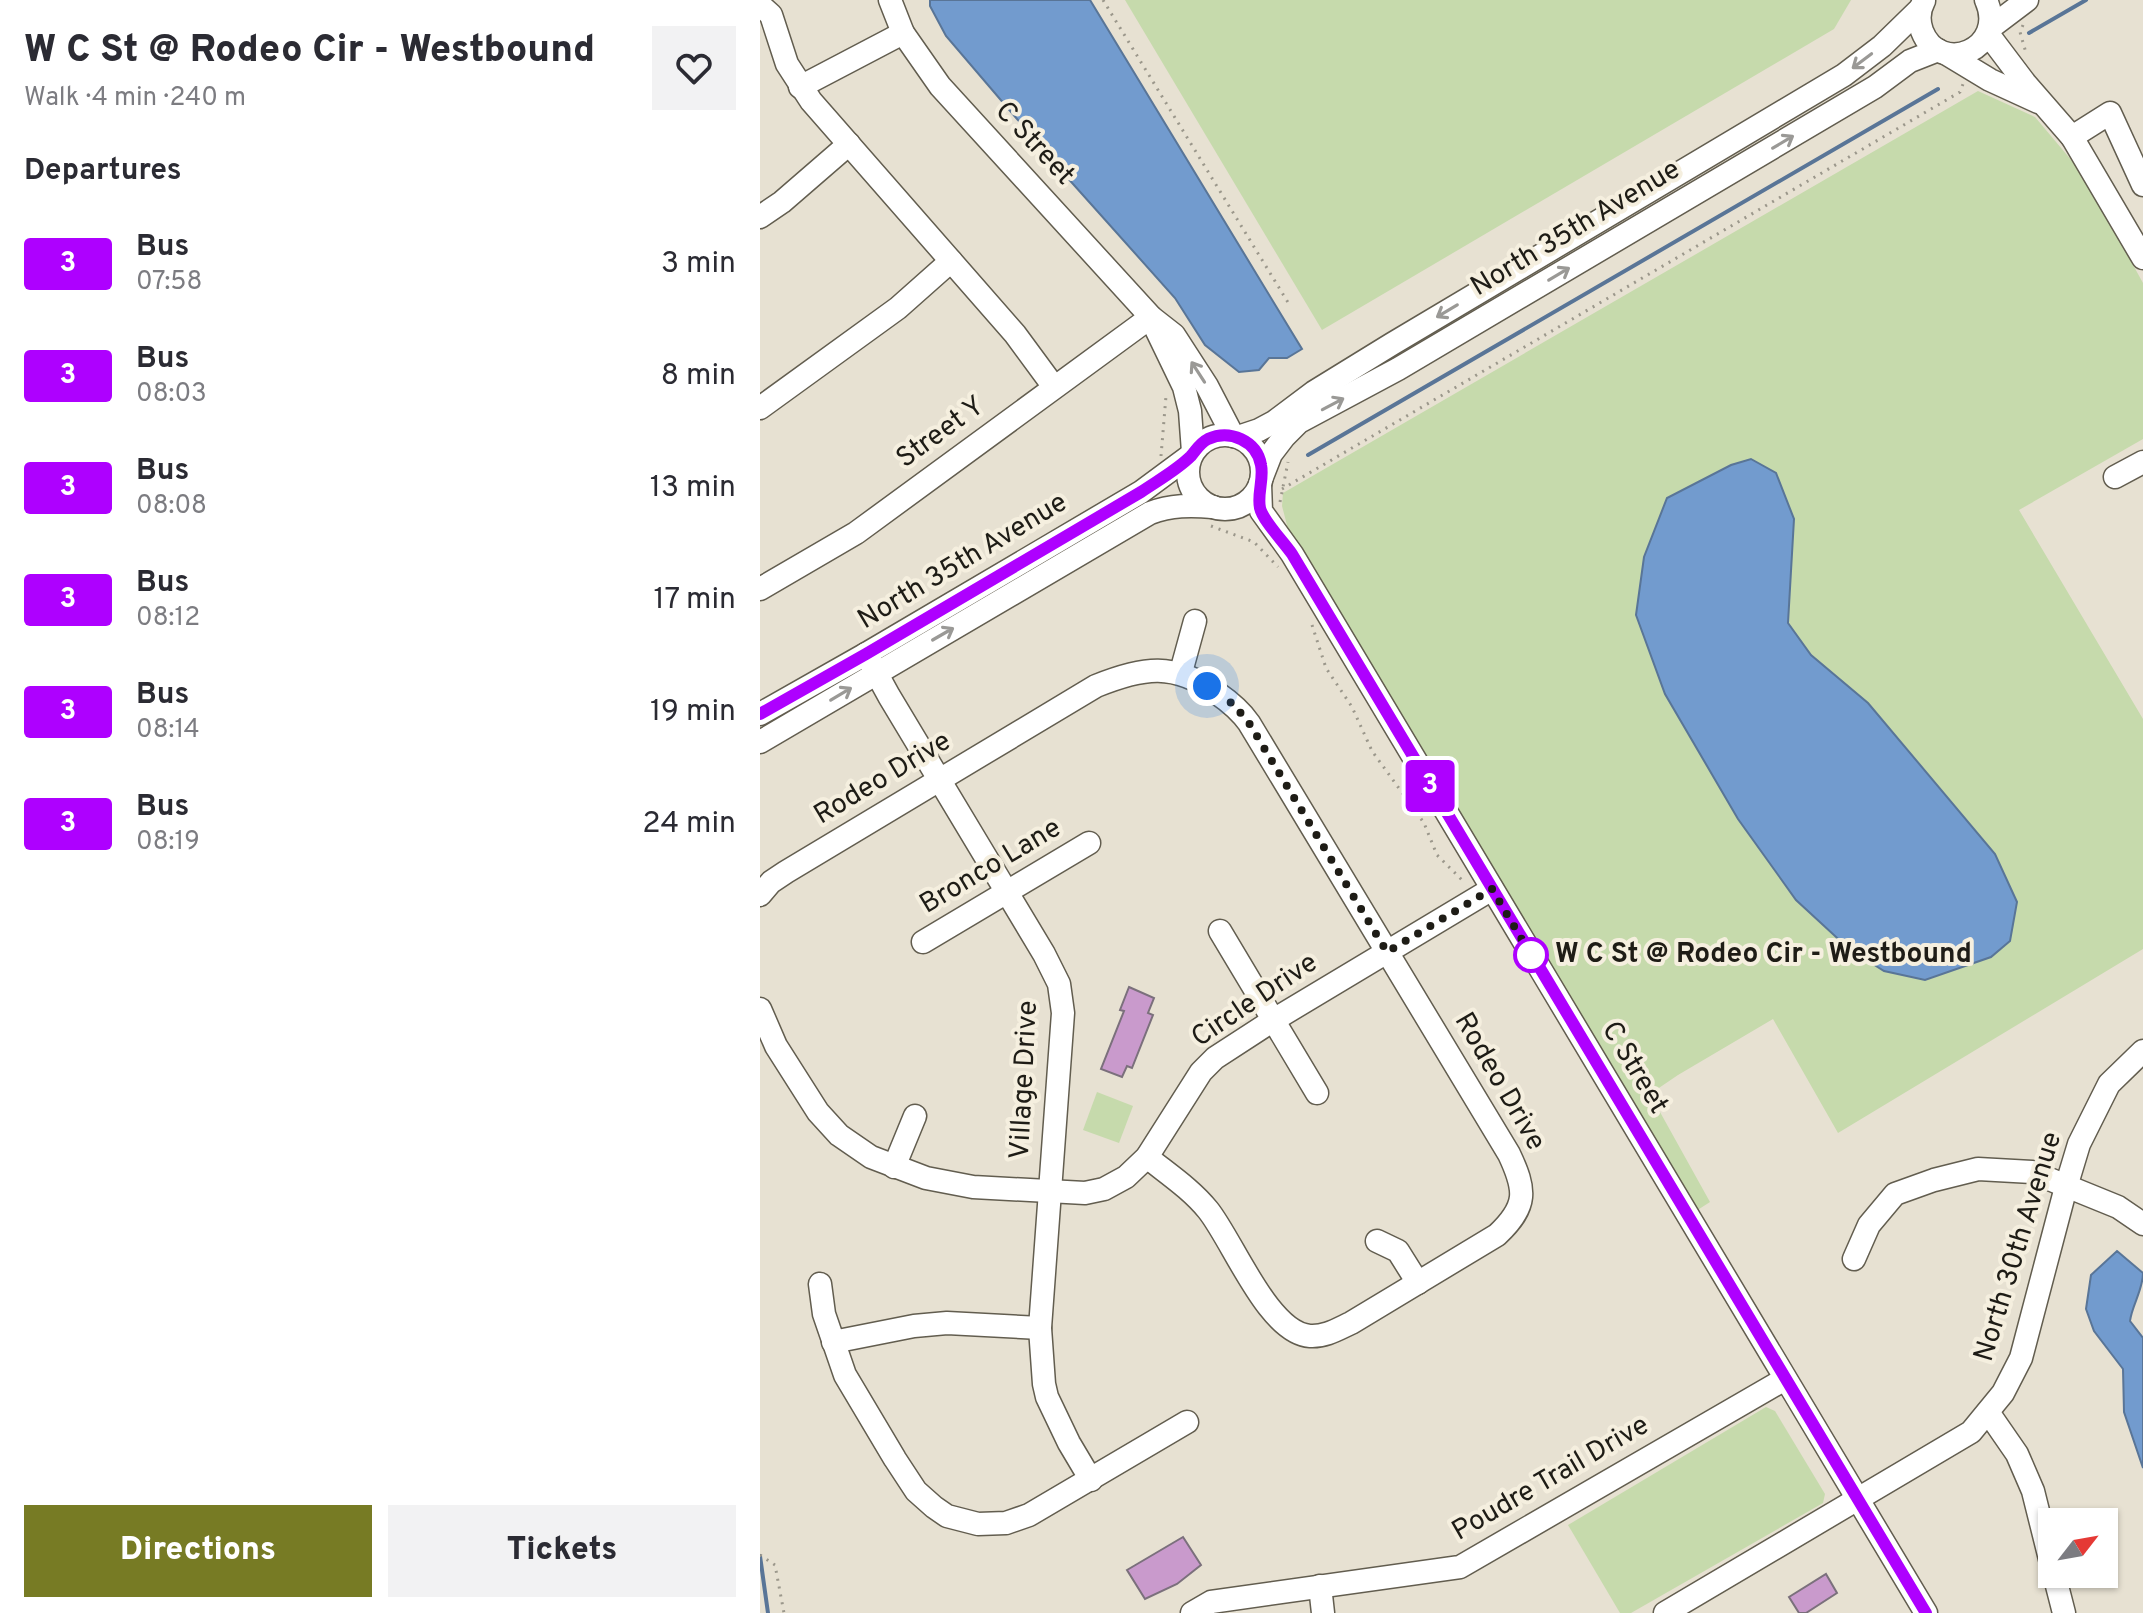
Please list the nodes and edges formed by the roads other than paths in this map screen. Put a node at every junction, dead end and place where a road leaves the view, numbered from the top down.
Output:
1 (890, 0) edge
2 (1986, 0) edge
3 (1923, 3) edge
4 (760, 5) edge
5 (2026, 10) edge
6 (1989, 31) junction
7 (903, 33) junction
8 (1942, 52) junction
9 (800, 87) junction
10 (2047, 106) junction
11 (2072, 137) junction
12 (849, 144) junction
13 (2143, 185) edge
14 (1640, 195) junction
15 (760, 217) edge
16 (1654, 218) junction
17 (2135, 227) edge
18 (2143, 258) edge
19 (951, 261) junction
20 (1151, 317) junction
21 (1054, 387) junction
22 (760, 408) edge
23 (1236, 436) junction
24 (1192, 454) junction
25 (2143, 462) edge
26 (2115, 477) dead end
27 (1268, 483) junction
28 (1212, 514) junction
29 (1286, 562) junction
30 (760, 589) edge
31 (1195, 621) dead end
32 (871, 664) junction
33 (1181, 672) junction
34 (760, 714) edge
35 (760, 742) edge
36 (940, 780) junction
37 (1089, 843) dead end
38 (1492, 889) junction
39 (1007, 893) junction
40 (760, 895) edge
41 (1220, 931) dead end
42 (923, 942) dead end
43 (1387, 952) junction
44 (760, 1009) edge
45 (1272, 1021) junction
46 (2143, 1051) edge
47 (1317, 1093) dead end
48 (915, 1116) dead end
49 (1147, 1157) junction
50 (894, 1167) junction
51 (2066, 1187) junction
52 (1049, 1192) junction
53 (2143, 1224) edge
54 (1377, 1241) dead end
55 (1854, 1259) dead end
56 (1418, 1283) junction
57 (820, 1284) dead end
58 (1040, 1328) junction
59 (833, 1342) junction
60 (1785, 1379) junction
61 (1988, 1412) junction
62 (1187, 1422) dead end
63 (1091, 1480) junction
64 (1858, 1499) junction
65 (2038, 1511) edge
66 (1320, 1586) junction
67 (2058, 1588) edge
68 (1921, 1612) edge
69 (1192, 1613) edge
70 (1323, 1613) edge
71 (1665, 1613) edge
72 (2064, 1613) edge

1 - 7 street, C Street
2 - 6 street
3 - 8 street
3 -> 14 street, North 35th Avenue
4 - 9 street
5 - 6 street
6 - 8 street, North 35th Avenue
6 - 10 street
7 - 9 street
7 - 20 street, C Street
8 - 10 street
16 -> 8 street, North 35th Avenue
9 - 12 street
10 - 11 street
11 - 13 street
11 - 17 street
12 - 15 street
12 - 19 street
14 - 16 street
14 -> 23 street, North 35th Avenue
27 -> 16 street, North 35th Avenue
17 - 18 street
19 - 21 street
19 - 22 street
20 - 21 street, Street Y
23 -> 20 street, C Street
20 - 24 street, C Street
21 - 30 street, Street Y
23 - 24 street
23 - 27 street
24 - 28 street
24 - 32 street, North 35th Avenue
25 - 26 street
27 - 28 street
27 - 29 street, C Street
28 - 29 street, C Street
32 -> 28 street, North 35th Avenue
29 - 38 street, C Street
31 - 33 street
32 - 34 street, North 35th Avenue
35 -> 32 street, North 35th Avenue
32 - 36 street, Village Drive
33 - 36 street, Rodeo Drive
33 - 43 street, Rodeo Drive
36 - 39 street, Village Drive
36 - 40 street, Rodeo Drive
37 - 39 street, Bronco Lane
38 - 43 street, Circle Drive
38 - 60 street, C Street
39 - 42 street, Bronco Lane
39 - 52 street, Village Drive
41 - 45 street
43 - 45 street, Circle Drive
43 - 56 street, Rodeo Drive
44 - 50 street
45 - 47 street
45 - 49 street, Circle Drive
46 - 51 street, North 30th Avenue
48 - 50 street
49 - 52 street
49 - 56 street, Rodeo Drive
50 - 52 street
51 - 53 street
51 - 55 street
51 - 61 street, North 30th Avenue
52 - 58 street, Village Drive
54 - 56 street
57 - 59 street
58 - 59 street
58 - 63 street, Village Drive
59 - 63 street
60 - 64 street, C Street
60 - 66 street, Poudre Trail Drive
61 - 64 street, North 30th Avenue
61 - 65 street
62 - 63 street
64 - 68 street, C Street
64 - 71 street, North 30th Avenue
66 - 69 street, Poudre Trail Drive
66 - 70 street
67 - 72 street

